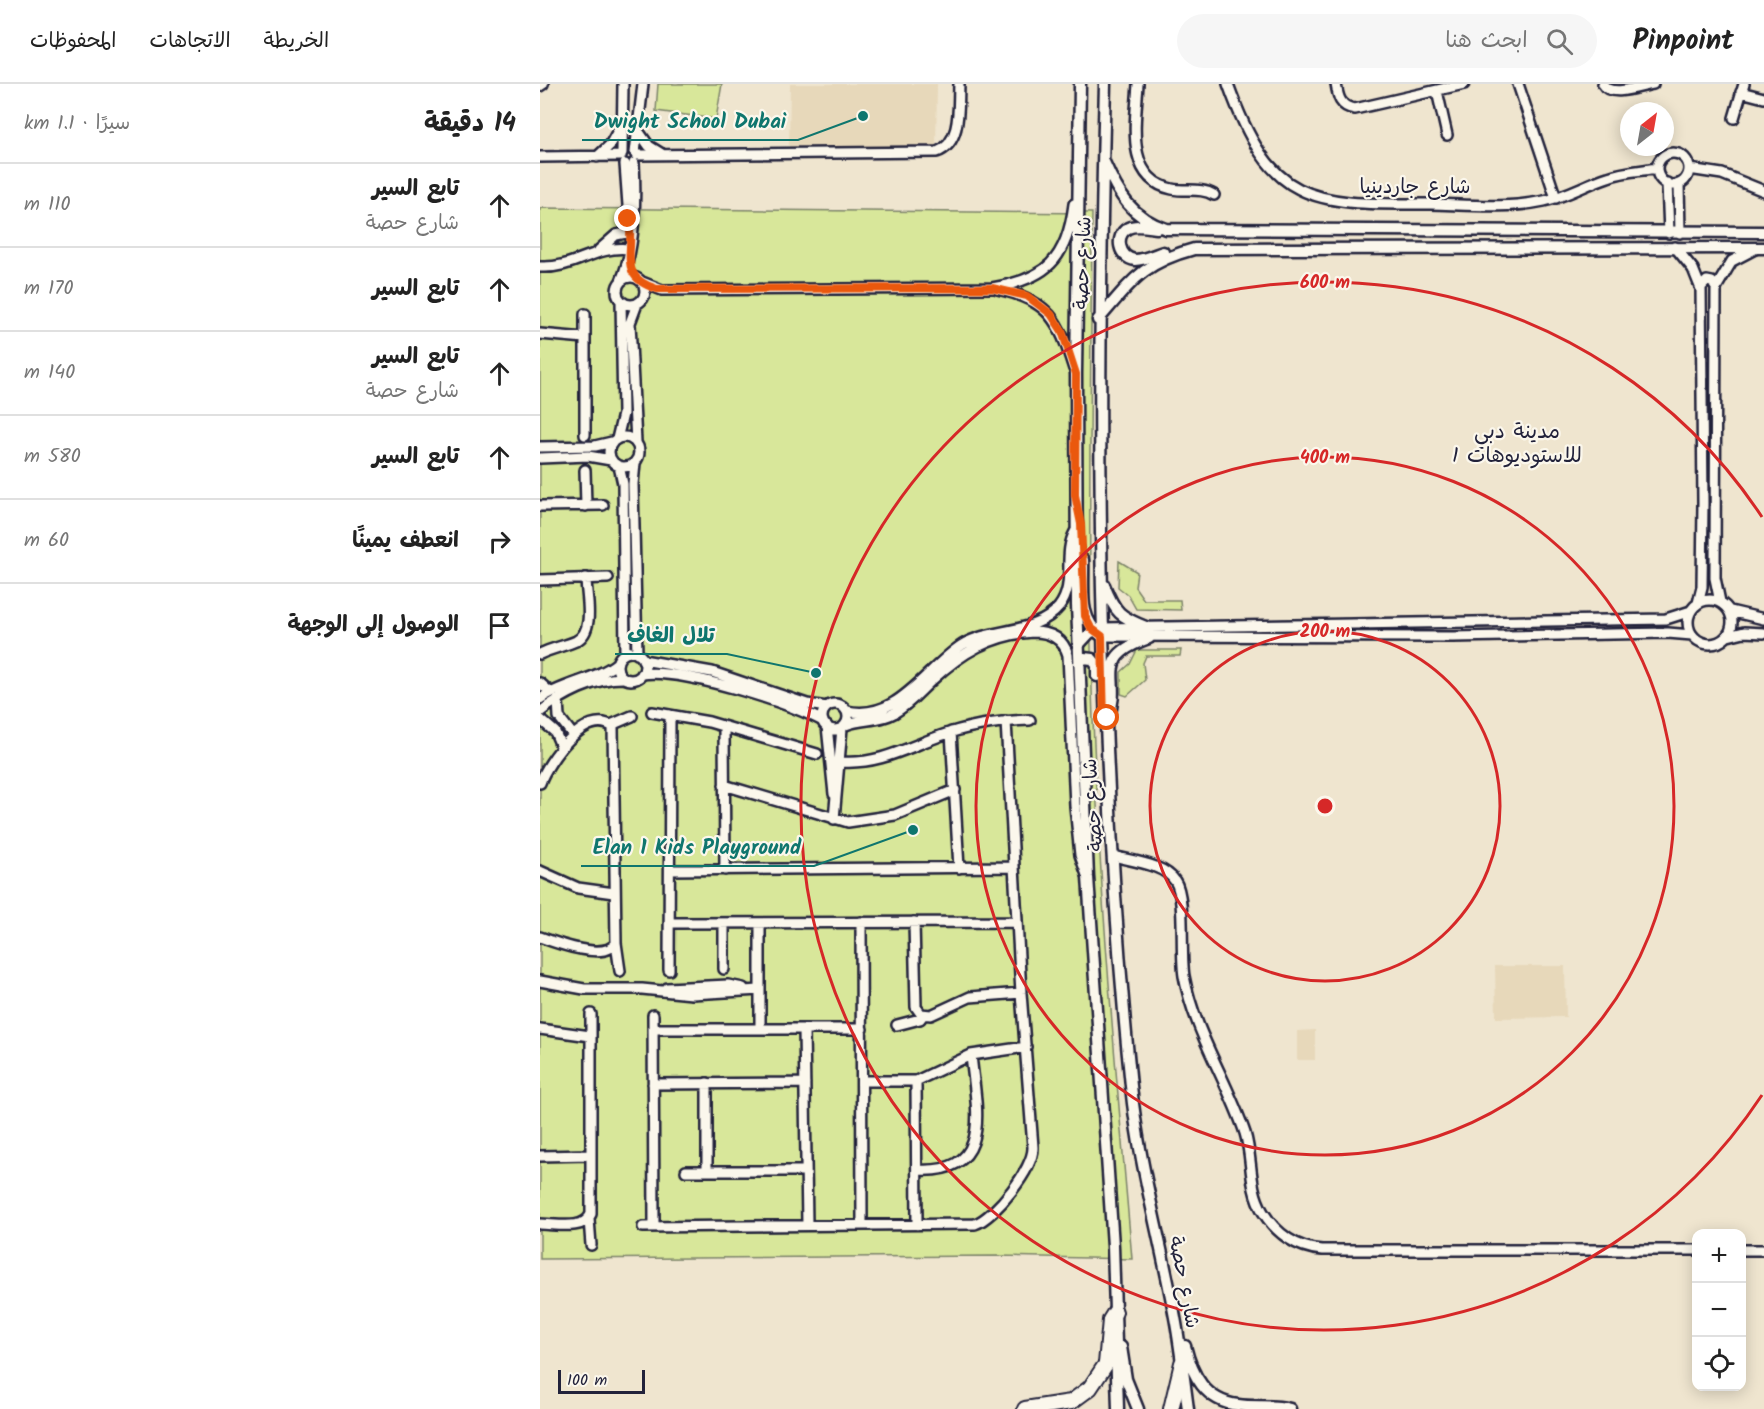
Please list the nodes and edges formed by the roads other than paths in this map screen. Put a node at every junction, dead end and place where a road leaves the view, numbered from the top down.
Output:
1 (623, 84) edge
2 (643, 84) edge
3 (958, 84) edge
4 (1080, 84) edge
5 (1105, 84) edge
6 (1138, 84) edge
7 (1228, 84) edge
8 (1336, 84) edge
9 (1464, 84) edge
10 (1518, 84) edge
11 (1603, 84) edge
12 (1653, 84) edge
13 (1642, 85) edge
14 (1743, 88) edge
15 (1437, 91) junction
16 (1764, 98) edge
17 (1734, 118) dead end
18 (621, 123) junction
19 (639, 132) junction
20 (1447, 135) dead end
21 (664, 155) junction
22 (540, 157) edge
23 (597, 157) junction
24 (629, 157) junction
25 (1102, 159) junction
26 (1657, 168) junction
27 (1689, 170) junction
28 (1079, 178) junction
29 (1667, 183) junction
30 (1679, 184) junction
31 (1764, 191) edge
32 (1214, 195) dead end
33 (1556, 198) junction
34 (1166, 229) junction
35 (631, 230) junction
36 (1764, 232) edge
37 (1674, 233) junction
38 (1675, 247) junction
39 (1762, 248) edge
40 (629, 249) junction
41 (1194, 249) junction
42 (597, 252) junction
43 (628, 261) junction
44 (540, 267) edge
45 (639, 280) junction
46 (621, 281) junction
47 (992, 288) junction
48 (1716, 288) junction
49 (1701, 289) junction
50 (662, 290) junction
51 (621, 301) junction
52 (640, 301) junction
53 (585, 314) dead end
54 (1098, 320) junction
55 (540, 334) edge
56 (585, 338) junction
57 (1076, 374) junction
58 (585, 435) dead end
59 (615, 441) junction
60 (636, 442) junction
61 (540, 447) edge
62 (540, 458) edge
63 (611, 459) junction
64 (635, 463) junction
65 (619, 466) junction
66 (585, 470) dead end
67 (1075, 495) junction
68 (603, 505) dead end
69 (540, 506) edge
70 (586, 506) junction
71 (1075, 532) junction
72 (586, 578) junction
73 (608, 578) dead end
74 (1101, 579) junction
75 (540, 580) edge
76 (1720, 602) junction
77 (1695, 607) junction
78 (1730, 611) junction
79 (1764, 619) edge
80 (1100, 631) junction
81 (1149, 633) junction
82 (1764, 633) edge
83 (1692, 635) junction
84 (1728, 636) junction
85 (1078, 646) junction
86 (540, 654) edge
87 (625, 654) junction
88 (640, 657) junction
89 (617, 663) junction
90 (1079, 663) junction
91 (642, 674) junction
92 (624, 678) junction
93 (540, 683) edge
94 (550, 692) junction
95 (540, 699) edge
96 (558, 700) junction
97 (1103, 701) junction
98 (827, 707) junction
99 (847, 711) junction
100 (540, 712) edge
101 (652, 712) dead end
102 (669, 715) junction
103 (632, 716) dead end
104 (559, 717) junction
105 (1030, 720) dead end
106 (544, 721) edge
107 (1006, 721) junction
108 (1104, 723) junction
109 (825, 724) junction
110 (611, 725) junction
111 (724, 726) junction
112 (844, 726) junction
113 (570, 732) junction
114 (951, 732) junction
115 (557, 735) junction
116 (561, 746) junction
117 (817, 754) dead end
118 (837, 764) junction
119 (540, 783) edge
120 (724, 785) junction
121 (955, 790) junction
122 (834, 819) junction
123 (1113, 856) junction
124 (1013, 867) junction
125 (959, 868) junction
126 (670, 870) junction
127 (724, 870) junction
128 (540, 871) edge
129 (1088, 877) junction
130 (614, 893) junction
131 (861, 922) junction
132 (915, 922) junction
133 (1017, 922) junction
134 (670, 923) junction
135 (724, 923) junction
136 (760, 923) junction
137 (540, 937) edge
138 (616, 943) junction
139 (724, 969) dead end
140 (620, 970) dead end
141 (669, 970) dead end
142 (540, 981) edge
143 (760, 990) junction
144 (1021, 993) junction
145 (591, 1014) dead end
146 (653, 1015) dead end
147 (923, 1015) junction
148 (897, 1025) dead end
149 (540, 1029) edge
150 (653, 1029) junction
151 (760, 1029) junction
152 (804, 1029) junction
153 (862, 1029) junction
154 (590, 1036) junction
155 (1026, 1047) junction
156 (971, 1055) junction
157 (862, 1081) junction
158 (916, 1081) junction
159 (708, 1083) junction
160 (805, 1083) junction
161 (653, 1084) junction
162 (591, 1155) junction
163 (540, 1156) edge
164 (917, 1170) junction
165 (686, 1171) dead end
166 (707, 1171) junction
167 (806, 1171) junction
168 (589, 1219) junction
169 (540, 1224) edge
170 (807, 1225) junction
171 (862, 1225) junction
172 (917, 1225) junction
173 (643, 1227) dead end
174 (654, 1227) junction
175 (591, 1245) dead end
176 (1692, 1250) edge
177 (1746, 1250) edge
178 (1764, 1250) edge
179 (1115, 1312) junction
180 (1176, 1323) junction
181 (1182, 1363) junction
182 (1024, 1409) edge
183 (1118, 1409) edge
184 (1138, 1409) edge
185 (1171, 1409) edge
186 (1188, 1409) edge
187 (1290, 1409) edge

1 - 18 street
2 - 19 street
3 - 21 street
4 - 28 main road, شارع حصة
5 - 25 main road, شارع حصة
6 - 32 street
7 - 33 street, شارع جاردينيا
8 - 15 street
9 - 15 street
10 - 33 street
11 - 13 street
12 - 13 street
14 - 16 street
14 - 17 street
15 - 20 street
18 - 23 street
18 - 24 street
19 - 21 street
19 - 24 street
21 - 24 street
22 - 23 street
23 - 24 street
24 - 35 street
25 - 34 main road
25 - 54 main road, شارع حصة
26 - 27 street, شارع جاردينيا
26 - 29 street
26 - 33 street, شارع جاردينيا
27 - 30 street
27 - 31 street
28 - 47 street
28 - 57 main road, شارع حصة
29 - 30 street
29 - 37 street
30 - 37 street
34 - 37 main road
34 - 41 main road
35 - 40 street
35 - 42 street
36 - 37 main road
38 - 39 main road
38 - 41 main road
38 - 49 street
39 - 48 street
40 - 42 street
40 - 43 street
41 - 54 main road
42 - 44 street
43 - 45 street
43 - 46 street
45 - 46 street
45 - 50 street
45 - 52 street
46 - 51 street
47 - 50 street
47 - 57 street
48 - 49 street
48 - 76 street
49 - 77 street
50 - 52 street
51 - 52 street
51 - 59 street
52 - 60 street
53 - 56 street
54 - 74 main road, شارع حصة
55 - 56 street
56 - 58 street
57 - 67 main road, شارع حصة
59 - 60 street
59 - 61 street
59 - 63 street
60 - 64 street
62 - 63 street
63 - 65 street
64 - 65 street
64 - 88 street
65 - 87 street
66 - 70 street
67 - 71 main road, شارع حصة
67 - 80 main road
68 - 70 street
69 - 70 street
71 - 85 main road, شارع حصة
71 - 99 street
72 - 73 street
72 - 75 street
72 - 86 street
74 - 80 main road, شارع حصة
74 - 81 main road
76 - 77 street
76 - 78 street
77 - 81 street
77 - 83 street
78 - 79 street
78 - 84 street
80 - 81 street
80 - 85 street
80 - 97 main road, شارع حصة
81 - 83 street
81 - 108 main road
82 - 84 street
83 - 84 street
85 - 90 main road, شارع حصة
87 - 88 street
87 - 89 street
88 - 91 street
88 - 98 street
89 - 92 street
89 - 94 street
90 - 97 main road
90 - 129 main road, شارع حصة
91 - 92 street
91 - 109 street
92 - 96 street
93 - 94 street
94 - 95 street
96 - 100 street
96 - 104 street
97 - 108 main road, شارع حصة
98 - 99 street
98 - 109 street
99 - 112 street
101 - 102 street
102 - 111 street
102 - 126 street
103 - 110 street
104 - 106 street
104 - 113 street
105 - 107 street
106 - 115 street
107 - 114 street
107 - 124 street
108 - 123 main road, شارع حصة
109 - 112 street
109 - 118 street
110 - 113 street
110 - 130 street
111 - 117 street
111 - 120 street
112 - 118 street
112 - 129 street
113 - 115 street
113 - 116 street
114 - 118 street
114 - 121 street
115 - 116 street
116 - 119 street
118 - 122 street
120 - 122 street
120 - 127 street
121 - 122 street
121 - 125 street
123 - 176 street
123 - 180 main road, شارع حصة
124 - 125 street
124 - 133 street
125 - 127 street
126 - 127 street
126 - 134 street
128 - 130 street
129 - 179 main road, شارع حصة
130 - 138 street
131 - 132 street
131 - 136 street
131 - 153 street
132 - 133 street
132 - 147 street
133 - 144 street
134 - 135 street
134 - 141 street
135 - 136 street
135 - 139 street
136 - 143 street
137 - 138 street
138 - 140 street
142 - 143 street
143 - 151 street
144 - 147 street
144 - 155 street
145 - 154 street
146 - 150 street
147 - 148 street
149 - 154 street
150 - 151 street
150 - 161 street
151 - 152 street
152 - 153 street
152 - 160 street
153 - 157 street
154 - 162 street
155 - 156 street
155 - 172 street
156 - 158 street
156 - 164 street
157 - 158 street
157 - 171 street
158 - 164 street
159 - 160 street
159 - 161 street
159 - 166 street
160 - 167 street
161 - 174 street
162 - 163 street
162 - 168 street
164 - 172 street
165 - 166 street
166 - 167 street
167 - 170 street
168 - 169 street
168 - 175 street
170 - 171 street
170 - 174 street
171 - 172 street
173 - 174 street
177 - 178 street
179 - 182 highway
179 - 183 main road, شارع حصة
179 - 184 main road
180 - 181 main road, شارع حصة
180 - 187 main road
181 - 185 highway
181 - 186 main road, شارع حصة

